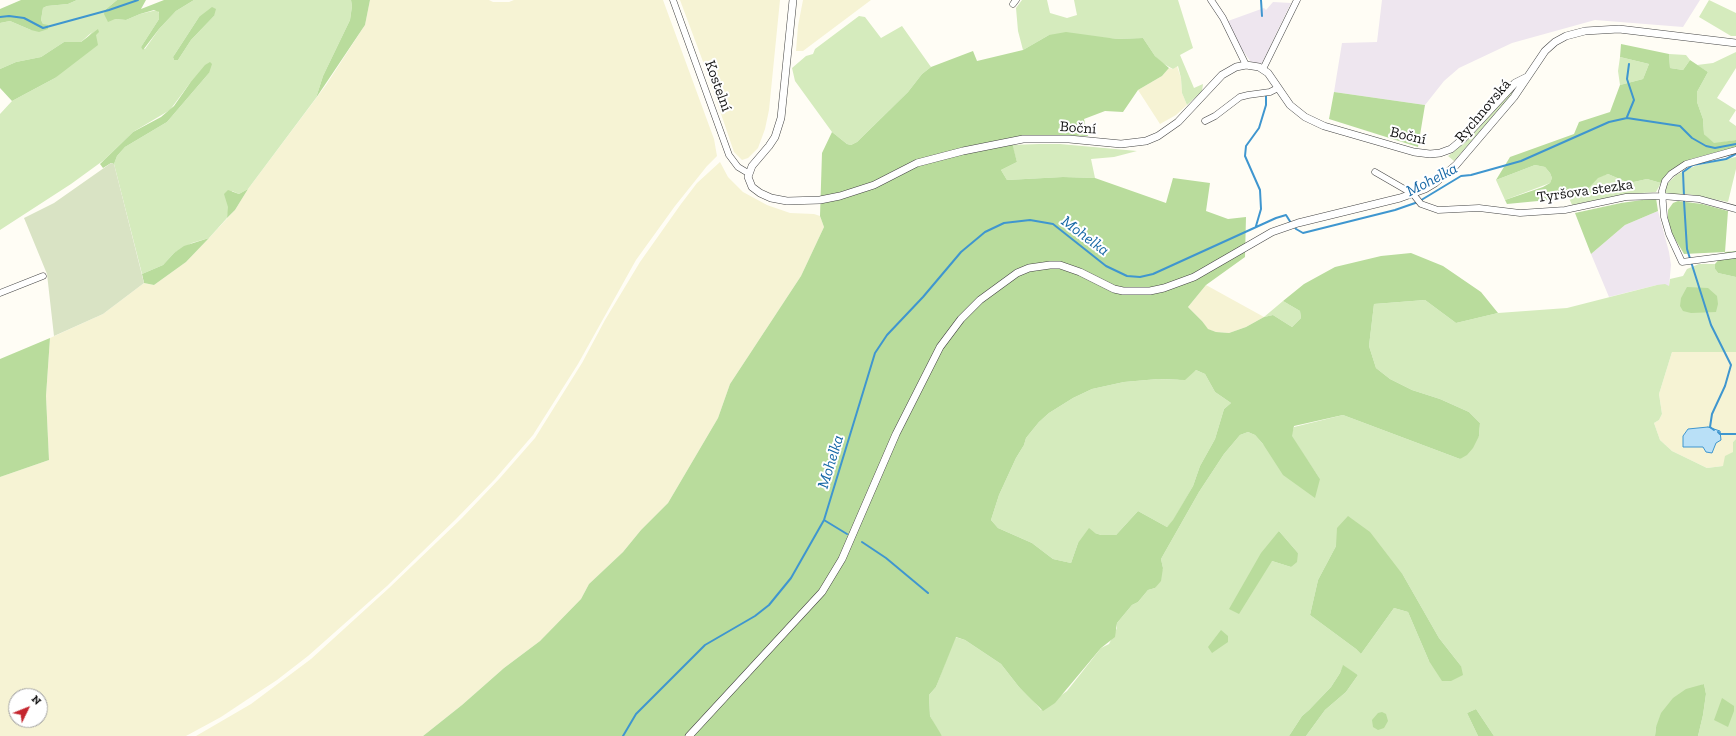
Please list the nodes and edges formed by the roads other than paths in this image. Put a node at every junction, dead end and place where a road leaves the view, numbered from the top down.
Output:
1 (673, 0) edge
2 (793, 0) edge
3 (1211, 0) edge
4 (1296, 0) edge
5 (1736, 43) edge
6 (1246, 65) junction
7 (1262, 69) junction
8 (1527, 77) junction
9 (1278, 88) junction
10 (1205, 121) dead end
11 (1736, 150) edge
12 (1375, 172) dead end
13 (748, 173) junction
14 (1415, 196) junction
15 (1662, 196) junction
16 (1736, 209) edge
17 (1736, 255) edge
18 (43, 276) dead end
19 (0, 292) edge
20 (689, 736) edge

1 - 13 street, Kostelní
2 - 13 street
3 - 6 street
4 - 7 street
5 - 8 street, Rychnovská
6 - 7 street
6 - 13 street, Boční
7 - 9 street, Boční
8 - 9 street, Boční
8 - 14 street, Rychnovská
9 - 10 street
11 - 15 street
12 - 14 street, Tyršova stezka
14 - 15 street, Tyršova stezka
14 - 20 street, Rychnovská
15 - 16 street, Tyršova stezka
15 - 17 street
18 - 19 street

